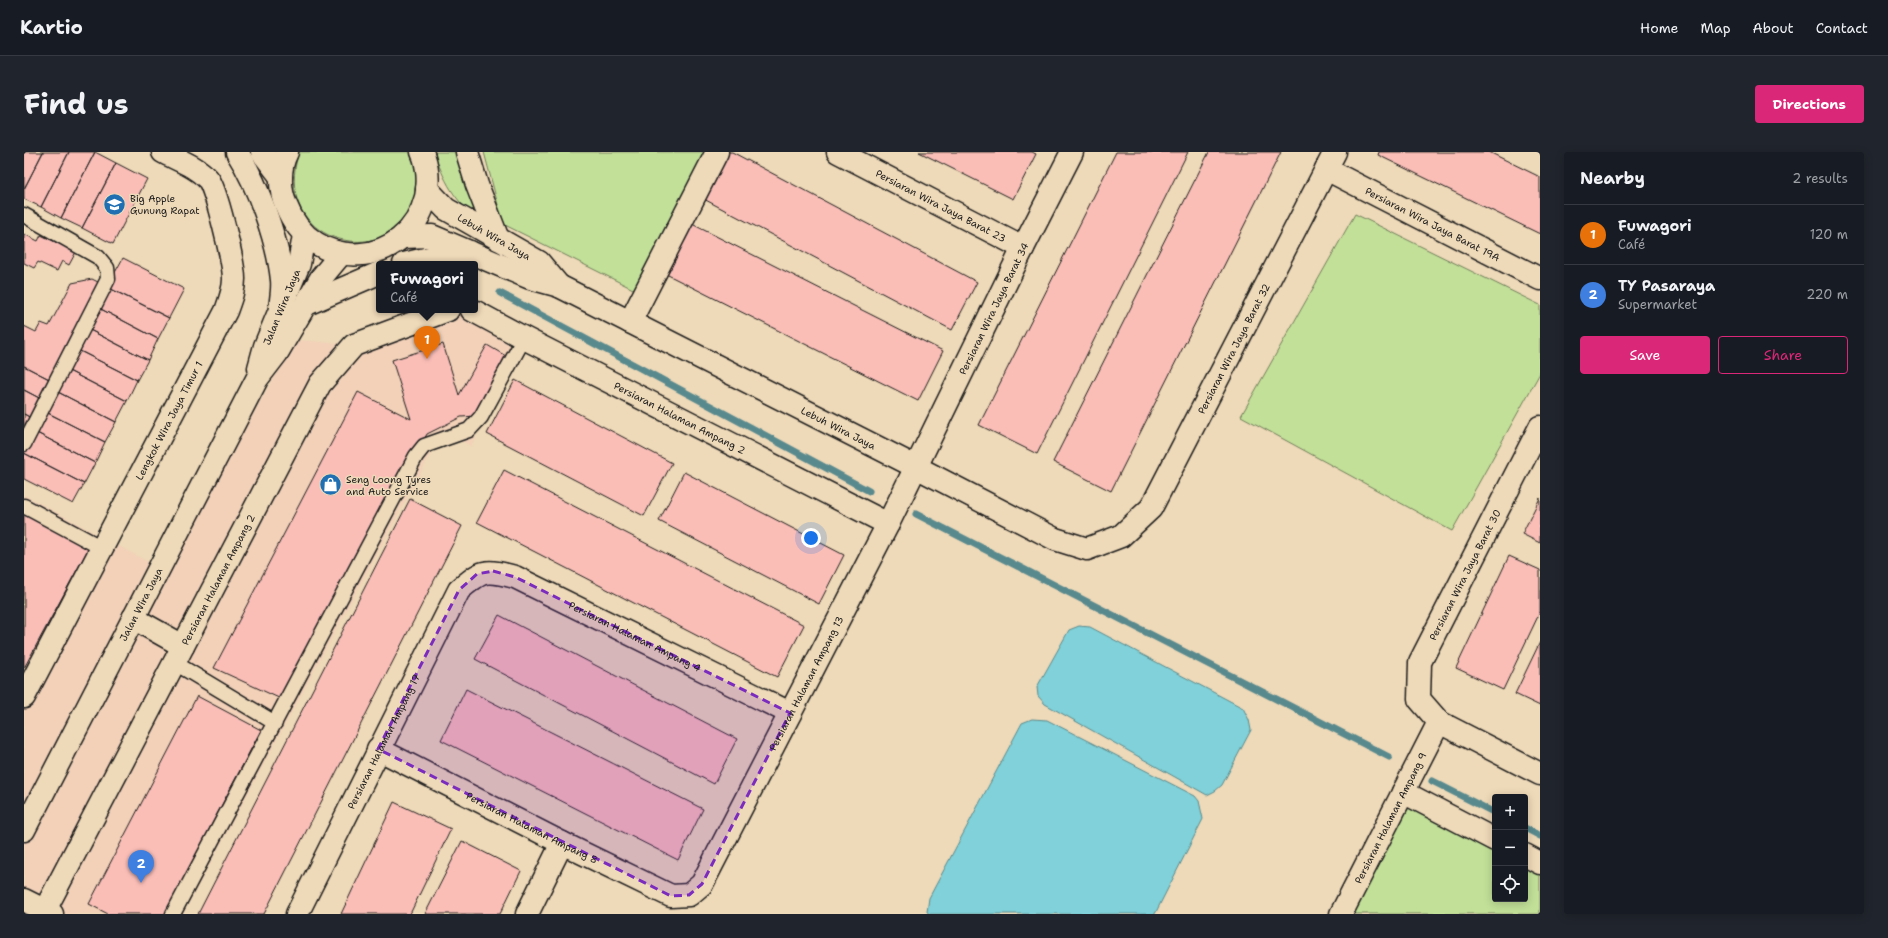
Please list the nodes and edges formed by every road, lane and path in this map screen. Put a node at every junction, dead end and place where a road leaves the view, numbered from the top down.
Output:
1 (163, 152) edge
2 (237, 152) edge
3 (262, 152) edge
4 (287, 152) edge
5 (422, 152) edge
6 (467, 152) edge
7 (717, 152) edge
8 (838, 152) edge
9 (1072, 152) edge
10 (1330, 160) edge
11 (281, 177) junction
12 (427, 189) junction
13 (24, 215) edge
14 (304, 235) junction
15 (402, 237) junction
16 (498, 239) junction
17 (1023, 248) junction
18 (470, 252) junction
19 (341, 254) junction
20 (417, 261) edge
21 (376, 274) edge
22 (1540, 279) edge
23 (559, 286) junction
24 (307, 304) junction
25 (280, 308) junction
26 (440, 313) edge
27 (478, 313) edge
28 (630, 322) junction
29 (524, 338) junction
30 (257, 379) junction
31 (1540, 428) edge
32 (24, 444) edge
33 (916, 467) junction
34 (24, 506) edge
35 (888, 524) junction
36 (1121, 536) joint
37 (102, 548) junction
38 (477, 574) joint
39 (133, 618) junction
40 (179, 655) junction
41 (24, 697) edge
42 (790, 713) junction
43 (1439, 722) junction
44 (275, 723) junction
45 (378, 749) junction
46 (1540, 774) edge
47 (1403, 792) junction
48 (27, 817) edge
49 (1492, 838) edge
50 (562, 843) junction
51 (1528, 857) edge
52 (1540, 863) edge
53 (689, 895) joint
54 (24, 900) edge
55 (49, 912) edge
56 (173, 914) edge
57 (297, 914) edge
58 (527, 914) edge
59 (1341, 914) edge

1 - 37 street, Lengkok Wira Jaya Timur 1
2 - 25 street
3 - 11 street
4 - 11 street
5 - 12 street
6 - 16 street
7 - 28 street
8 - 17 street, Persiaran Wira Jaya Barat 23
9 - 17 street, Persiaran Wira Jaya Barat 34
10 - 22 street, Persiaran Wira Jaya Barat 19A
10 - 36 street, Persiaran Wira Jaya Barat 32
11 - 14 street
12 - 15 street
12 - 16 street, Lebuh Wira Jaya
13 - 32 lane
14 - 19 street
14 - 25 street, Jalan Wira Jaya
15 - 18 street, Lebuh Wira Jaya
15 - 19 street
16 - 23 street, Lebuh Wira Jaya
17 - 33 street, Persiaran Wira Jaya Barat 34
18 - 20 street
18 - 23 street, Lebuh Wira Jaya
19 - 24 street, Jalan Wira Jaya
21 - 24 street
23 - 28 street, Lebuh Wira Jaya
24 - 30 street, Jalan Wira Jaya
25 - 30 street, Jalan Wira Jaya
26 - 40 street, Persiaran Halaman Ampang 2
27 - 29 street, Persiaran Halaman Ampang 2
28 - 33 street, Lebuh Wira Jaya
29 - 35 street, Persiaran Halaman Ampang 2
29 - 44 lane
30 - 39 street, Jalan Wira Jaya
31 - 43 street, Persiaran Wira Jaya Barat 30
33 - 35 street, Persiaran Halaman Ampang 13
33 - 36 street, Lebuh Wira Jaya
34 - 37 lane
35 - 42 street, Persiaran Halaman Ampang 13
37 - 41 street, Lengkok Wira Jaya Timur 1
38 - 42 street, Persiaran Halaman Ampang 4
38 - 45 street, Persiaran Halaman Ampang 17
39 - 40 street
39 - 48 street, Jalan Wira Jaya
40 - 44 lane
40 - 55 street, Persiaran Halaman Ampang 2
42 - 53 street, Persiaran Halaman Ampang 13
43 - 46 street
43 - 47 street, Persiaran Halaman Ampang 9
44 - 56 lane
45 - 50 street, Persiaran Halaman Ampang 8
45 - 57 street, Persiaran Halaman Ampang 17
47 - 49 street
47 - 59 street, Persiaran Halaman Ampang 9
50 - 53 street, Persiaran Halaman Ampang 8
50 - 58 street
51 - 52 street
54 - 55 street

